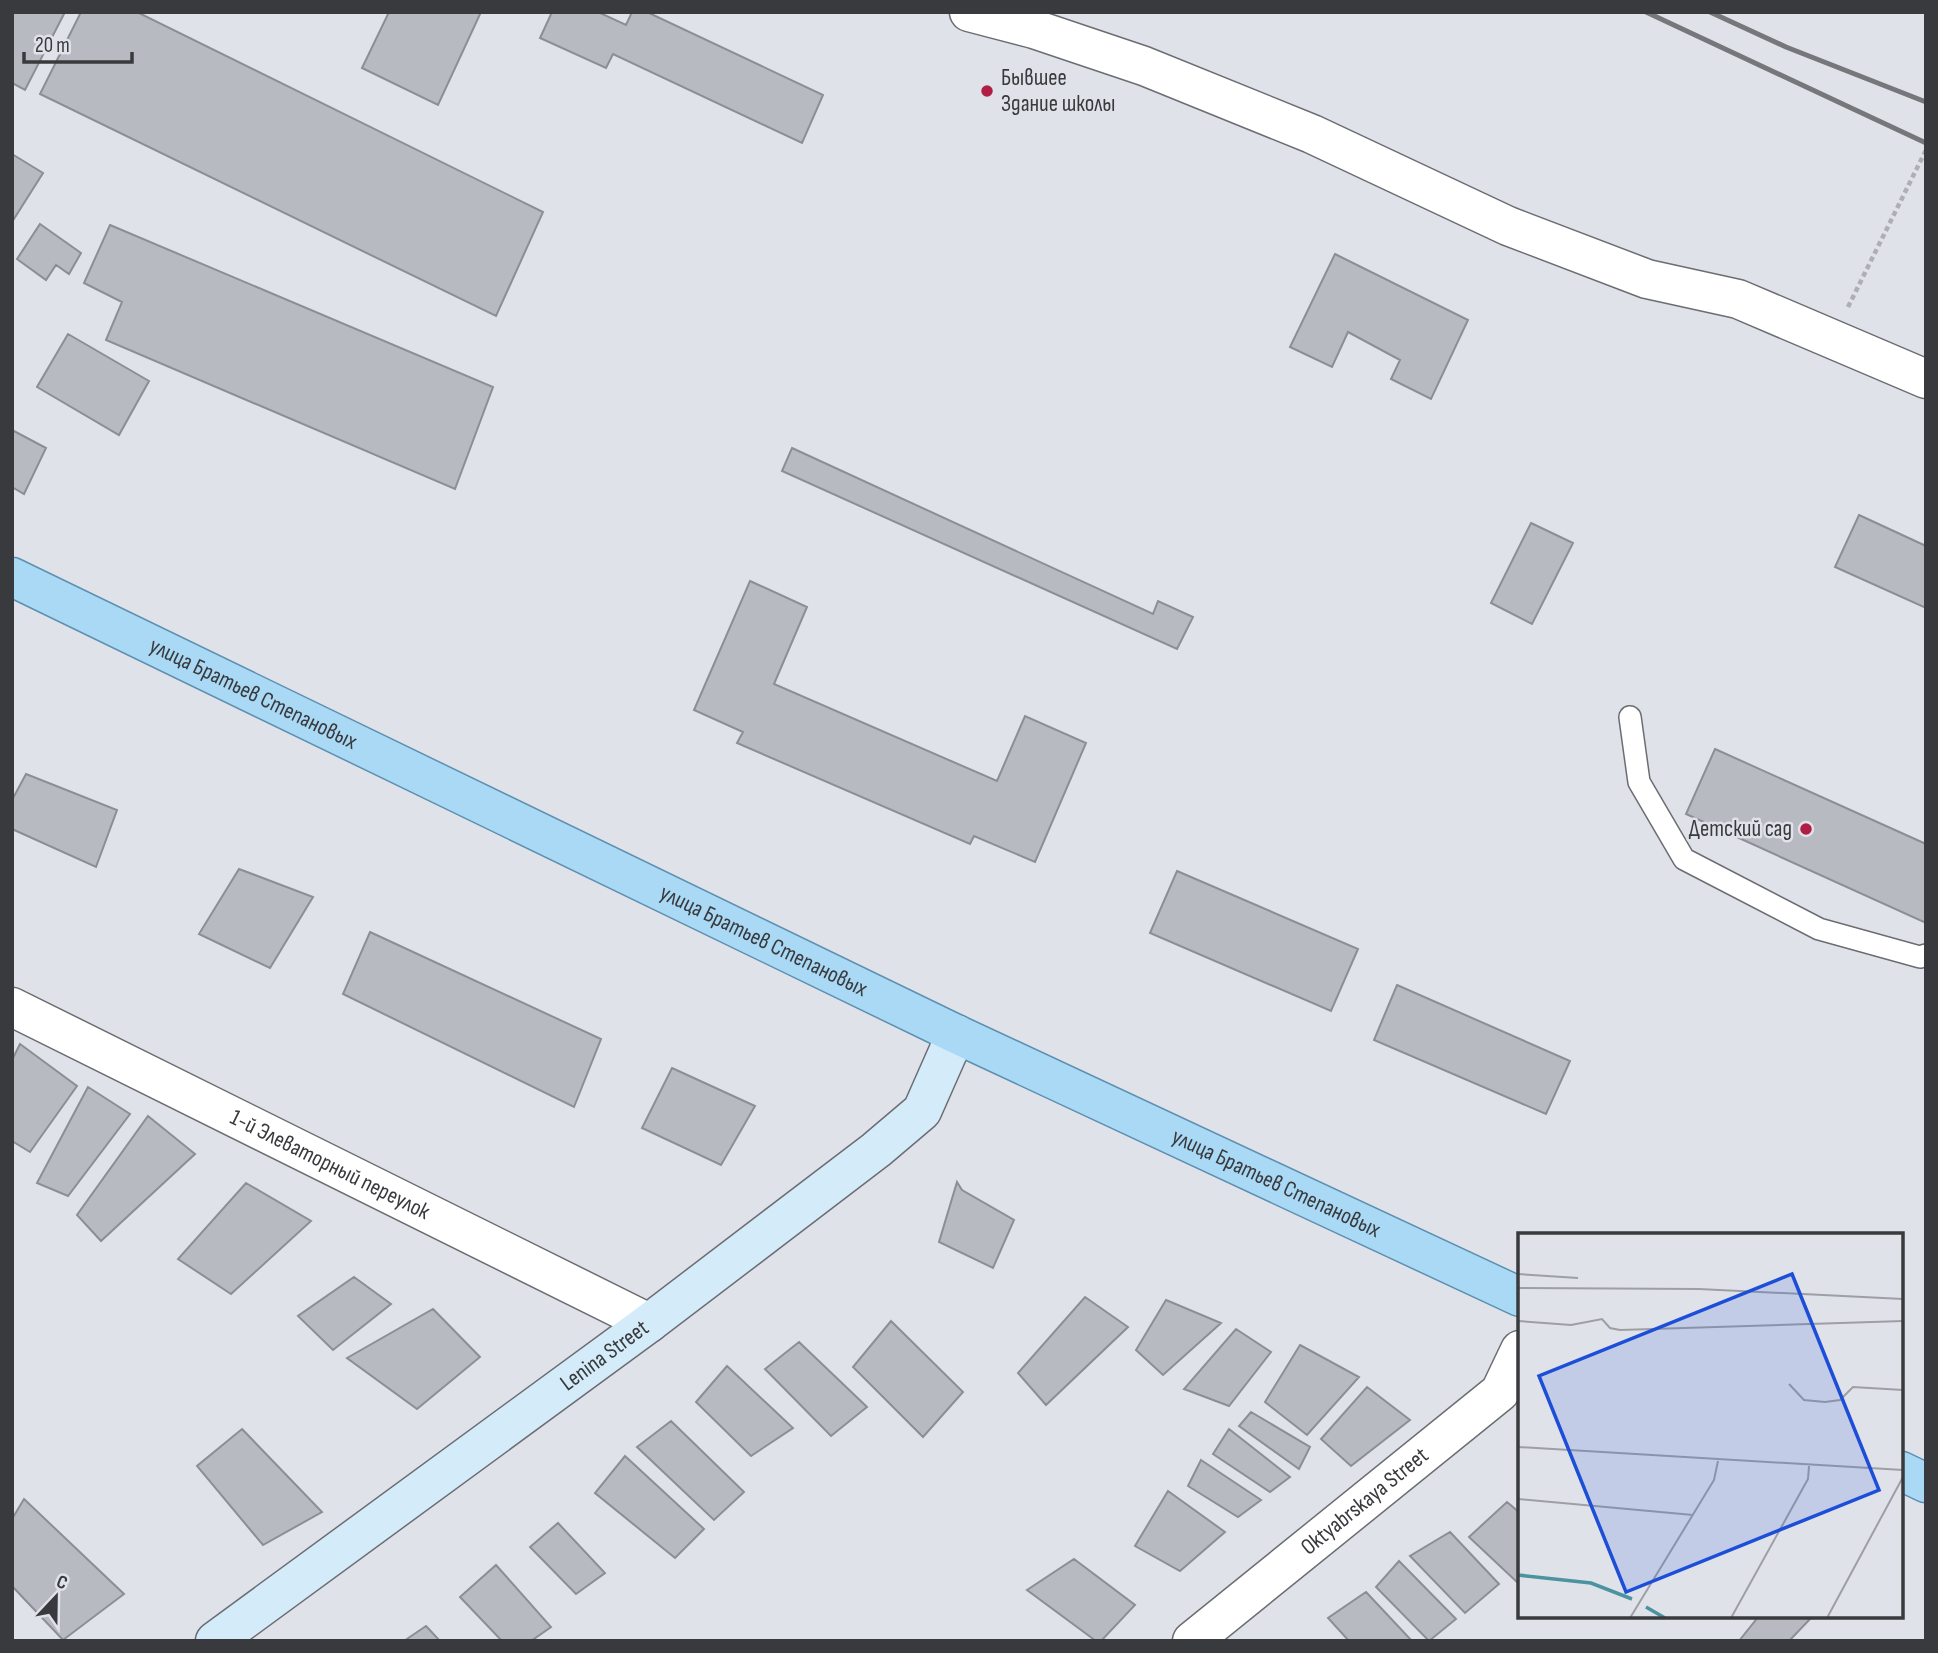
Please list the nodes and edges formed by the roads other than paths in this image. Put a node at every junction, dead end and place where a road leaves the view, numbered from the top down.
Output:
1 (969, 12) edge
2 (1926, 379) edge
3 (12, 577) edge
4 (1630, 717) dead end
5 (1926, 955) edge
6 (12, 1007) edge
7 (956, 1034) junction
8 (1518, 1296) edge
9 (649, 1322) junction
10 (1518, 1354) edge
11 (1903, 1472) edge
12 (1926, 1483) edge
13 (215, 1641) edge
14 (1192, 1641) edge

1 - 2 street
3 - 7 main road, улица Братьев Степановых
4 - 5 lane
6 - 9 street, 1-й Элеваторный переулок
7 - 8 main road, улица Братьев Степановых
7 - 9 main road, Lenina Street
9 - 13 main road, Lenina Street
10 - 14 street, Oktyabrskaya Street
11 - 12 main road

